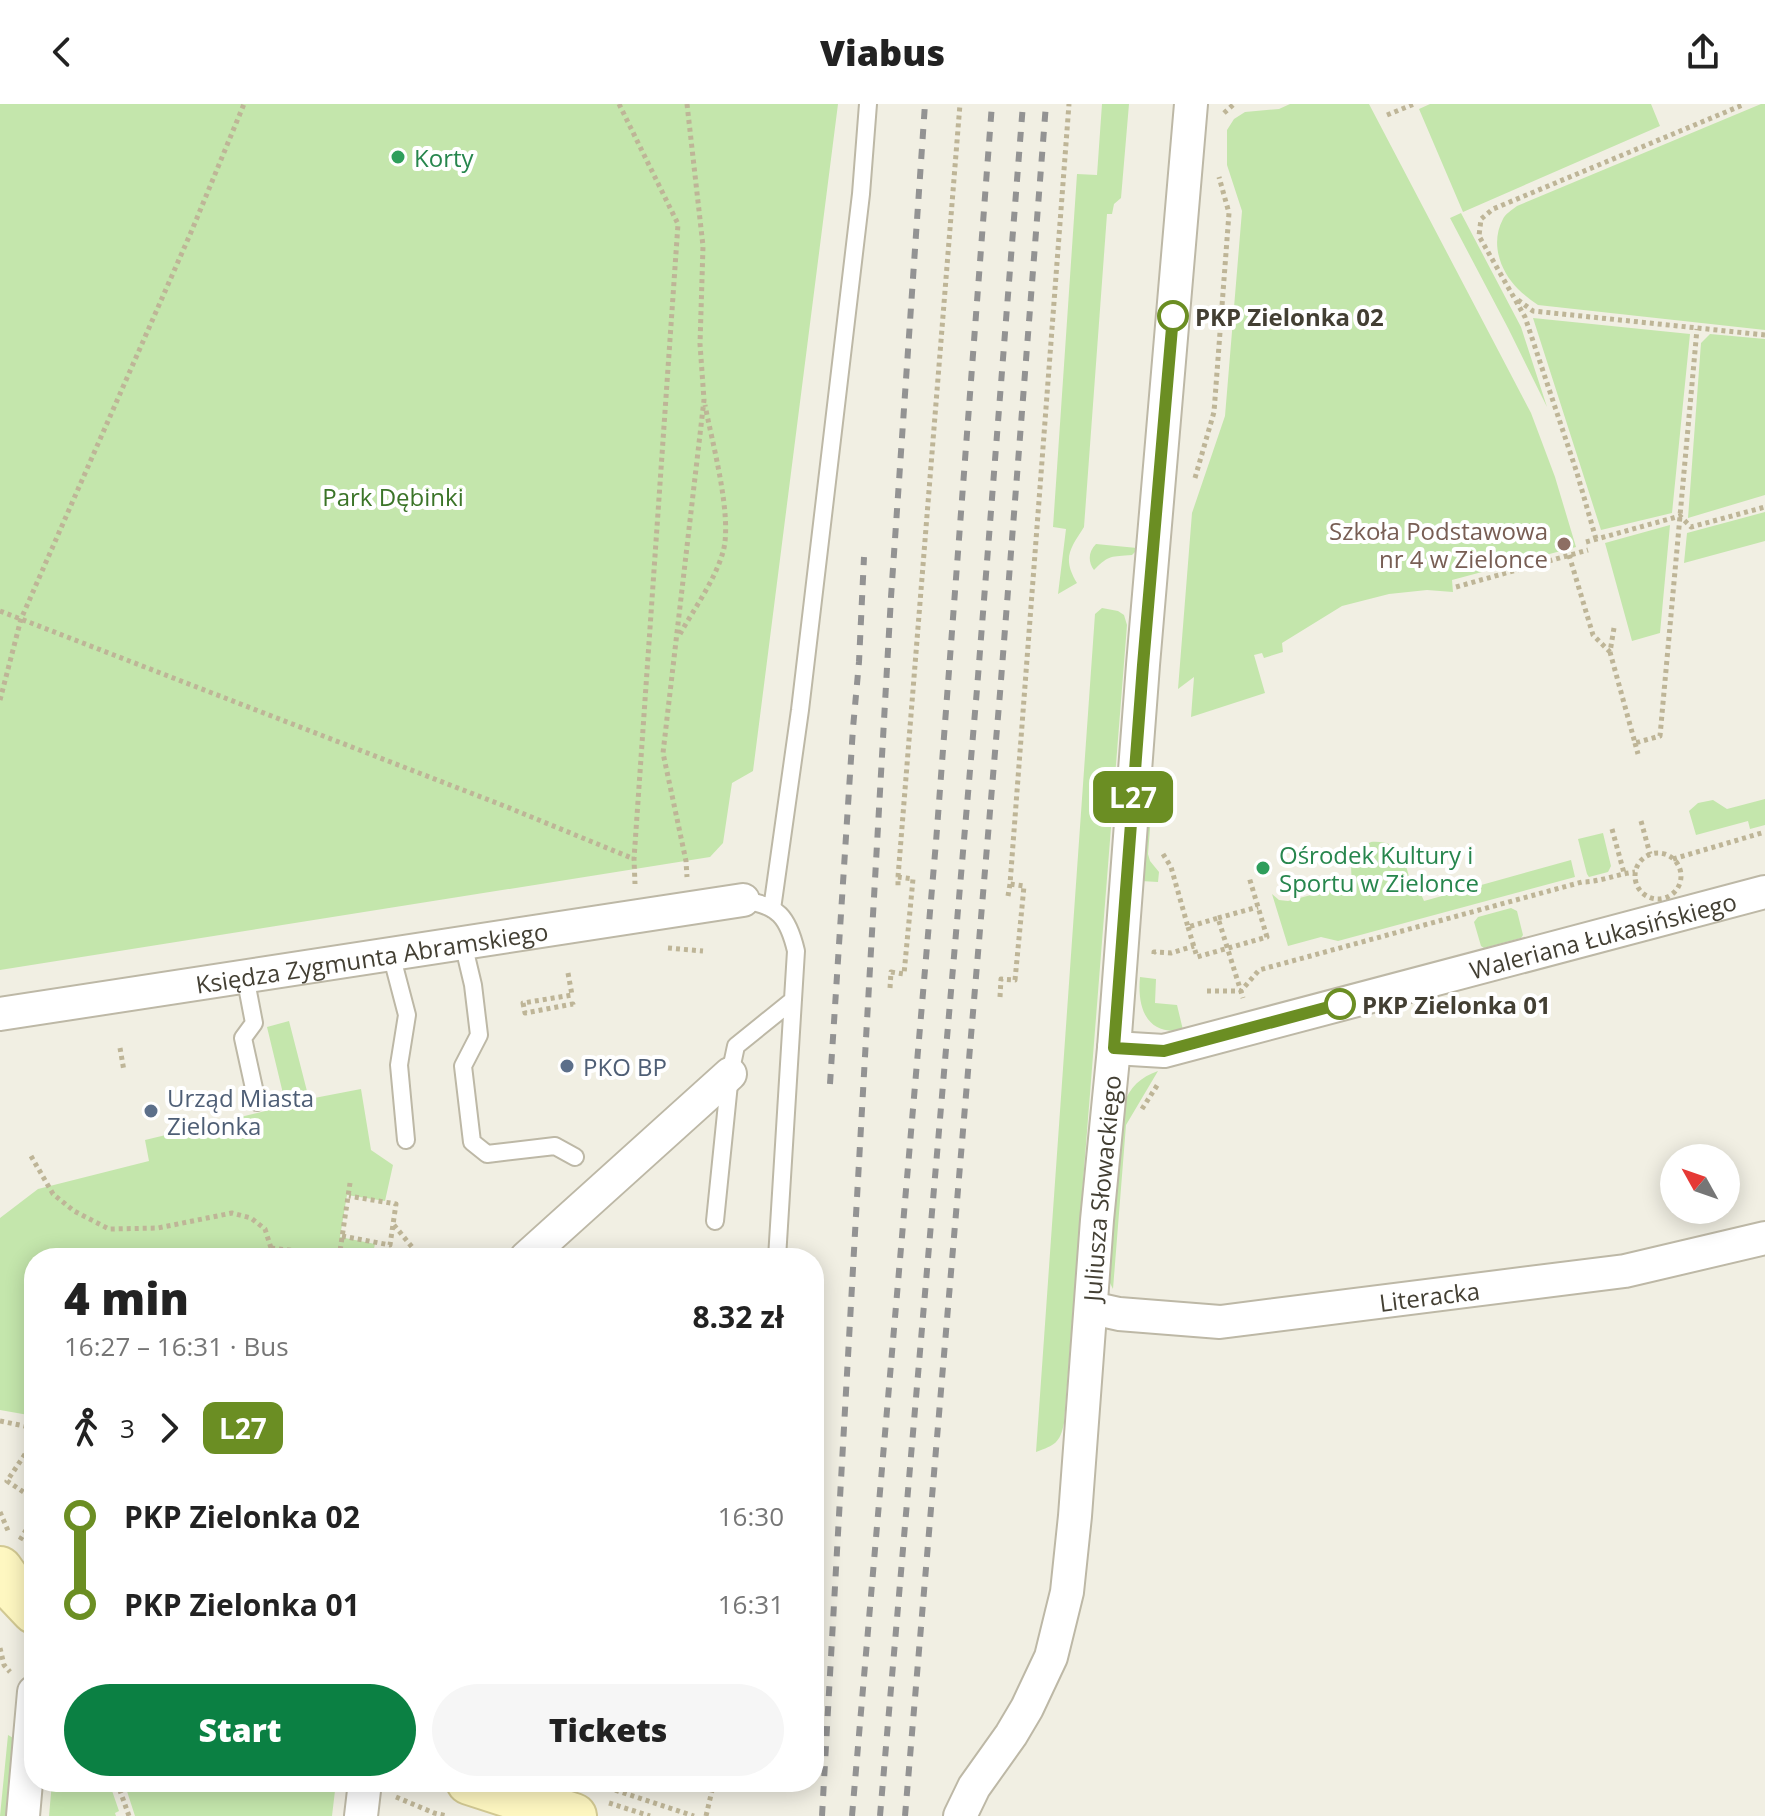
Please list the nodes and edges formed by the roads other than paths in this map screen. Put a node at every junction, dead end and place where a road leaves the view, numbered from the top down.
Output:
1 (868, 104) edge
2 (1191, 104) edge
3 (1765, 892) edge
4 (757, 904) junction
5 (463, 943) junction
6 (391, 954) junction
7 (245, 976) junction
8 (793, 1000) junction
9 (0, 1014) edge
10 (1114, 1048) junction
11 (730, 1074) junction
12 (257, 1102) dead end
13 (406, 1140) dead end
14 (575, 1157) dead end
15 (715, 1221) dead end
16 (1765, 1238) edge
17 (537, 1248) edge
18 (778, 1248) edge
19 (1092, 1308) junction
20 (7, 1560) edge
21 (0, 1598) edge
22 (24, 1601) edge
23 (24, 1608) edge
24 (25, 1792) edge
25 (500, 1792) edge
26 (23, 1816) edge
27 (574, 1816) edge
28 (960, 1816) edge

1 - 4 lane
2 - 10 street, Juliusza Słowackiego
3 - 10 street, Waleriana Łukasińskiego
4 - 5 street, Księdza Zygmunta Abramskiego
4 - 8 lane
5 - 6 street, Księdza Zygmunta Abramskiego
5 - 14 lane
6 - 7 street, Księdza Zygmunta Abramskiego
6 - 13 lane
7 - 9 street, Księdza Zygmunta Abramskiego
7 - 12 lane
8 - 11 lane
8 - 18 lane
10 - 19 street, Juliusza Słowackiego
11 - 15 lane
11 - 17 street
16 - 19 street, Literacka
19 - 28 street, Juliusza Słowackiego
20 - 22 street
21 - 23 street
24 - 26 street
25 - 27 street

